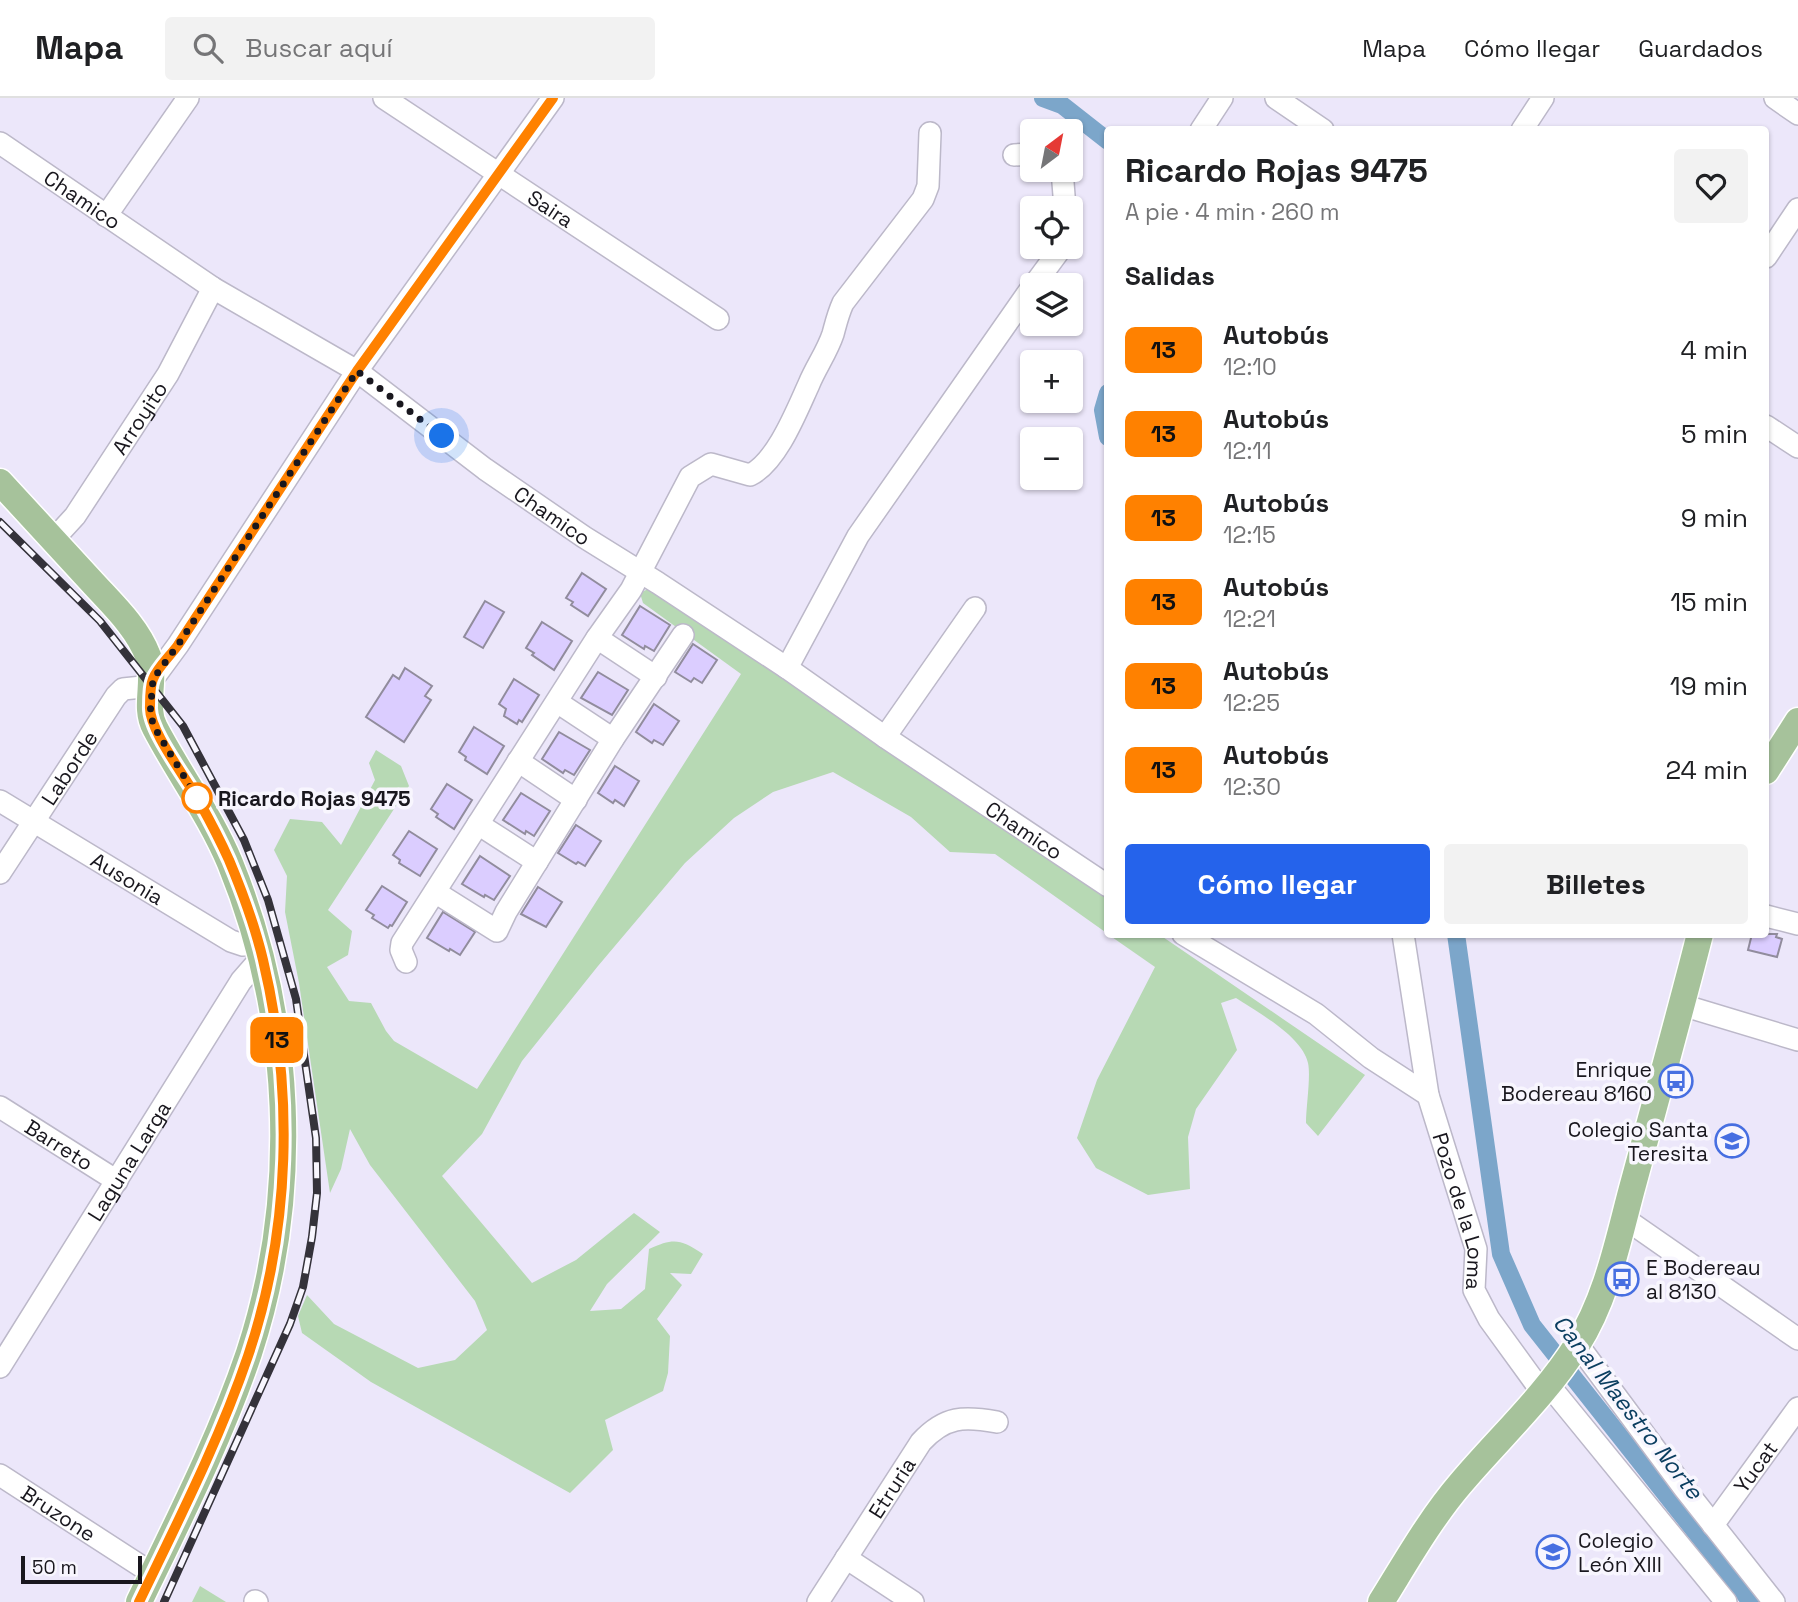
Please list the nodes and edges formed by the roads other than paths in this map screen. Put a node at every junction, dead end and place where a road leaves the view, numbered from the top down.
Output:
1 (188, 98) edge
2 (384, 98) edge
3 (553, 98) edge
4 (1222, 98) edge
5 (1276, 98) edge
6 (1543, 98) edge
7 (1774, 98) edge
8 (1798, 114) edge
9 (1203, 126) edge
10 (1317, 126) edge
11 (1525, 126) edge
12 (930, 133) dead end
13 (0, 143) edge
14 (500, 173) junction
15 (1798, 209) edge
16 (106, 216) junction
17 (1769, 252) edge
18 (213, 288) junction
19 (1020, 305) edge
20 (718, 319) dead end
21 (357, 371) junction
22 (1769, 428) edge
23 (1798, 447) edge
24 (0, 482) edge
25 (53, 540) junction
26 (641, 573) junction
27 (975, 608) dead end
28 (683, 635) dead end
29 (597, 638) junction
30 (787, 668) junction
31 (656, 677) junction
32 (153, 682) junction
33 (557, 702) junction
34 (1798, 721) edge
35 (885, 737) junction
36 (613, 739) junction
37 (518, 761) junction
38 (1769, 761) edge
39 (576, 800) junction
40 (0, 802) edge
41 (32, 822) junction
42 (478, 824) junction
43 (537, 862) junction
44 (0, 873) edge
45 (1104, 883) edge
46 (435, 892) junction
47 (1769, 917) edge
48 (1798, 924) edge
49 (1190, 938) edge
50 (1404, 938) edge
51 (1699, 938) edge
52 (259, 948) junction
53 (406, 961) dead end
54 (1682, 1005) junction
55 (1798, 1040) edge
56 (1428, 1095) junction
57 (0, 1107) edge
58 (117, 1181) junction
59 (1624, 1219) junction
60 (1792, 1335) edge
61 (1578, 1345) junction
62 (1798, 1351) edge
63 (0, 1367) edge
64 (1545, 1388) junction
65 (1798, 1408) edge
66 (997, 1422) dead end
67 (0, 1475) edge
68 (1713, 1525) junction
69 (846, 1558) junction
70 (153, 1574) junction
71 (139, 1602) edge
72 (818, 1602) edge
73 (913, 1602) edge
74 (1381, 1602) edge
75 (1726, 1602) edge
76 (1774, 1602) edge

1 - 16 street
2 - 14 street, Saira
3 - 14 street
4 - 9 street
5 - 10 street
6 - 11 street
7 - 8 street
12 - 26 street
13 - 16 street, Chamico
14 - 20 street, Saira
14 - 21 street
15 - 17 street
16 - 18 street, Chamico
18 - 21 street, Chamico
18 - 25 street, Arroyito
19 - 30 street
21 - 26 street, Chamico
21 - 32 street
22 - 23 street
24 - 25 main road
25 - 32 main road
26 - 29 street
26 - 30 street, Chamico
27 - 35 street
28 - 31 street
29 - 31 street
29 - 33 street
30 - 35 street, Chamico
31 - 36 street
32 - 41 street, Laborde
32 - 52 main road
33 - 36 street
33 - 37 street
34 - 38 main road
35 - 45 street, Chamico
36 - 39 street
37 - 39 street
37 - 42 street
39 - 43 street
40 - 41 street, Ausonia
41 - 44 street, Laborde
41 - 52 street, Ausonia
42 - 43 street
42 - 46 street
43 - 46 street
46 - 53 street
47 - 48 street
49 - 56 street
50 - 56 street
51 - 54 main road
52 - 58 street, Laguna Larga
52 - 70 main road
54 - 55 street
54 - 59 main road
56 - 64 street, Pozo de la Loma
57 - 58 street, Barreto
58 - 63 street, Laguna Larga
59 - 60 street
59 - 61 main road
60 - 62 street
61 - 64 main road
61 - 68 street
64 - 74 main road
64 - 75 street, Pozo de la Loma
65 - 68 street, Yucat
66 - 69 street, Etruria
67 - 70 street, Bruzone
68 - 76 street
69 - 72 street, Etruria
69 - 73 street
70 - 71 main road

